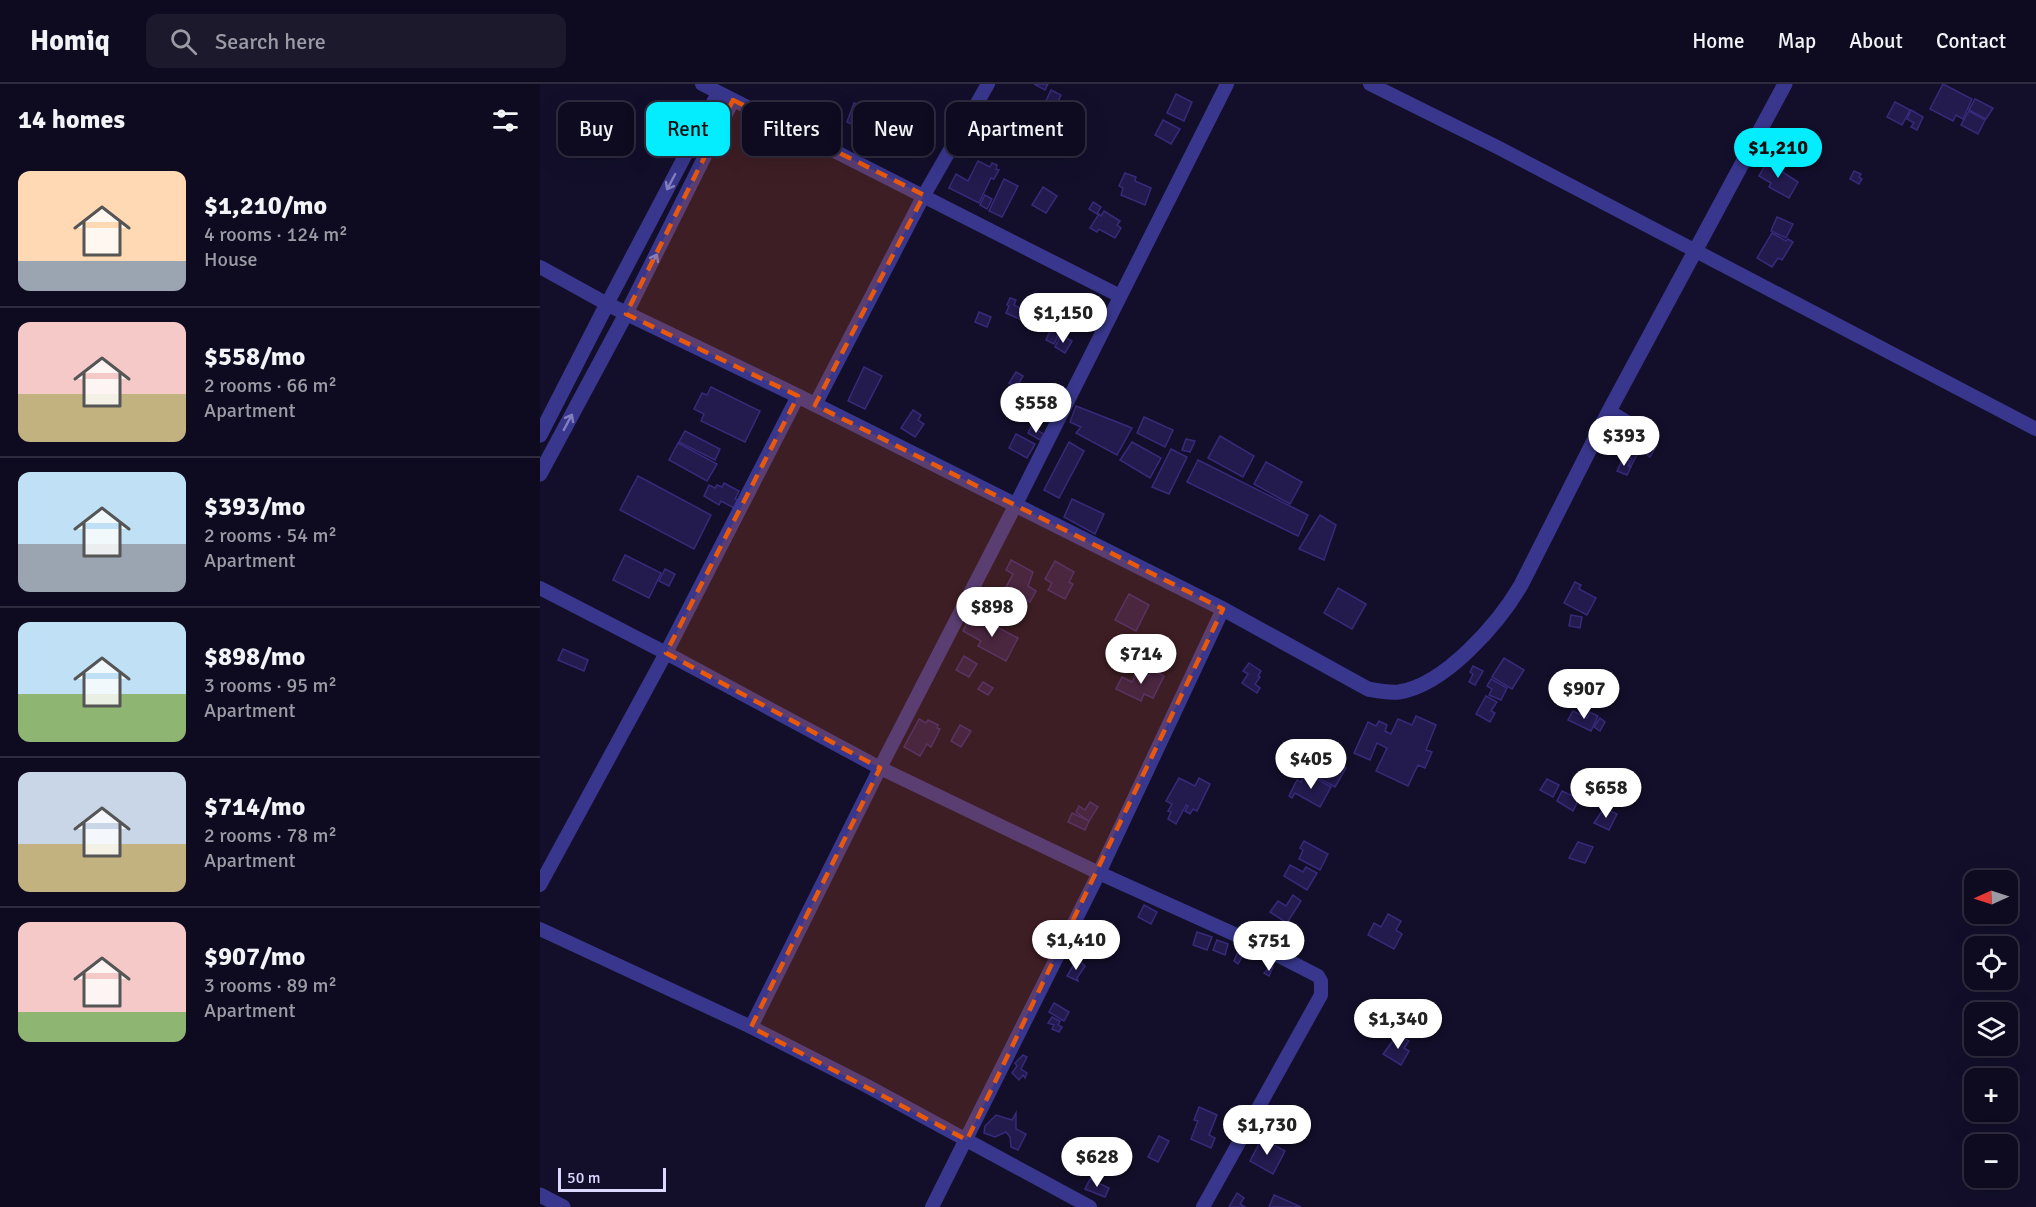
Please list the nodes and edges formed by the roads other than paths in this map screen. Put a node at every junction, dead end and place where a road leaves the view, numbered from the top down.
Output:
1 (702, 84) edge
2 (988, 84) edge
3 (1227, 84) edge
4 (1370, 84) edge
5 (1785, 84) edge
6 (718, 93) junction
7 (733, 100) junction
8 (924, 195) junction
9 (1696, 251) junction
10 (540, 267) edge
11 (1120, 296) junction
12 (607, 304) junction
13 (626, 314) junction
14 (798, 396) junction
15 (815, 405) junction
16 (1609, 411) junction
17 (1638, 429) dead end
18 (2036, 429) edge
19 (540, 435) edge
20 (540, 474) edge
21 (1015, 506) junction
22 (540, 588) edge
23 (1223, 609) junction
24 (666, 653) junction
25 (880, 768) junction
26 (1099, 873) junction
27 (540, 885) edge
28 (542, 935) edge
29 (751, 1027) junction
30 (966, 1140) junction
31 (540, 1195) edge
32 (563, 1207) edge
33 (932, 1207) edge
34 (1090, 1207) edge
35 (1203, 1207) edge

1 - 6 street
2 - 8 street
3 - 11 street
4 - 9 street
5 - 9 street
6 - 7 street
6 -> 12 street
7 - 8 street
13 -> 7 street
8 - 11 street
8 - 15 street
9 - 16 street
9 - 18 street
10 - 12 street
11 - 21 street
12 - 13 street
12 - 19 street
13 - 14 street
20 -> 13 street
14 - 15 street
14 - 24 street
15 - 21 street
16 - 17 street
16 - 23 street
21 - 23 street
21 - 25 street
22 - 24 street
23 - 26 street
24 - 25 street
24 - 27 street
25 - 26 street
25 - 29 street
26 - 30 street
26 - 35 street
28 - 29 street
29 - 30 street
30 - 33 street
30 - 34 street
31 - 32 street

